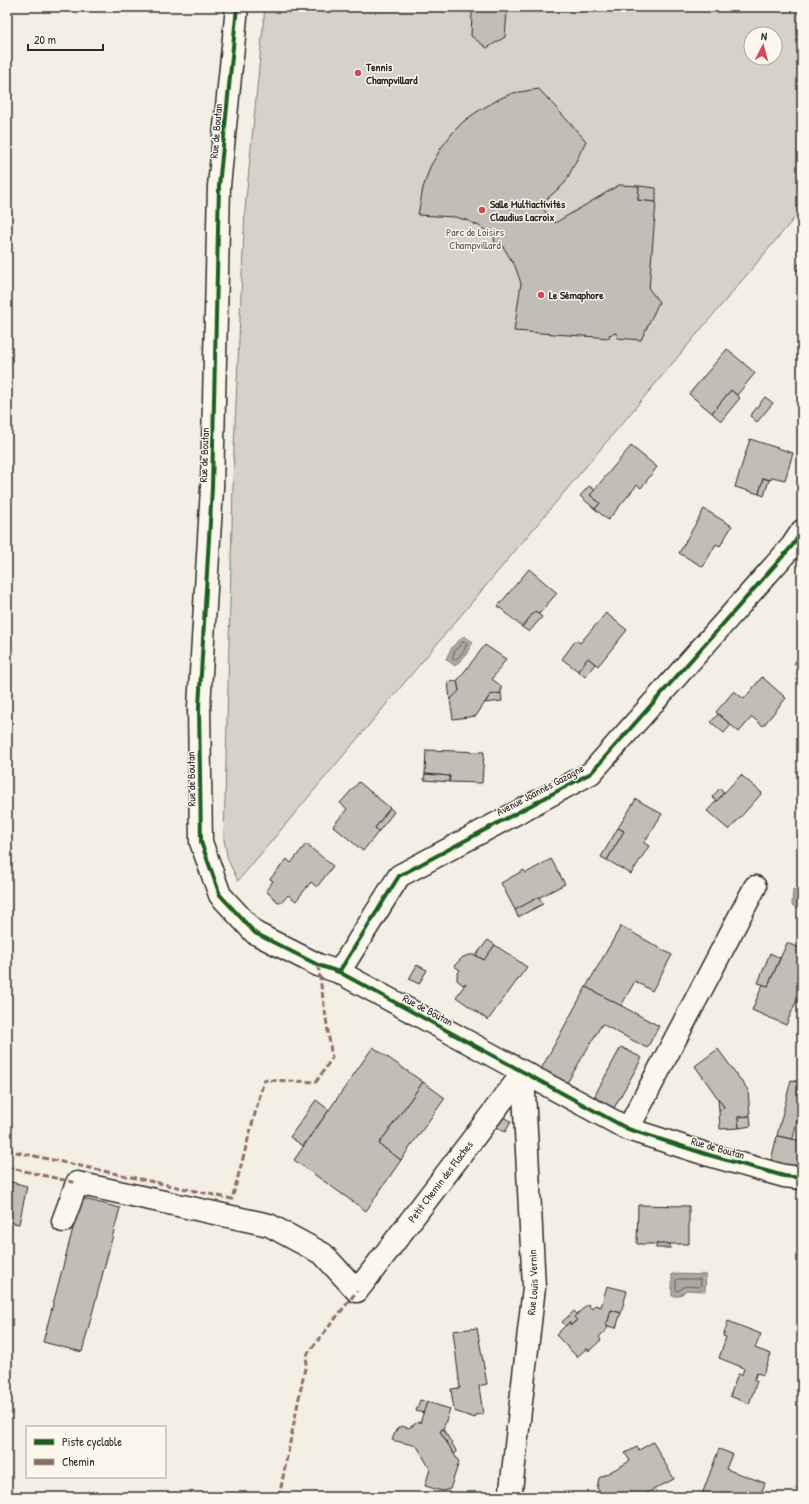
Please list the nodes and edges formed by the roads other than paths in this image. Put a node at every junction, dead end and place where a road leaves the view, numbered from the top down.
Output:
1 (236, 7) edge
2 (802, 530) edge
3 (755, 887) dead end
4 (339, 972) junction
5 (523, 1073) junction
6 (628, 1129) junction
7 (802, 1178) edge
8 (63, 1221) dead end
9 (511, 1490) dead end

1 - 4 street, Rue de Boutan
2 - 4 street, Avenue Joannès Gazagne
3 - 6 street
4 - 5 street, Rue de Boutan
5 - 6 street, Rue de Boutan
5 - 8 street, Petit Chemin des Flaches
5 - 9 street, Rue Louis Vernin
6 - 7 street, Rue de Boutan

